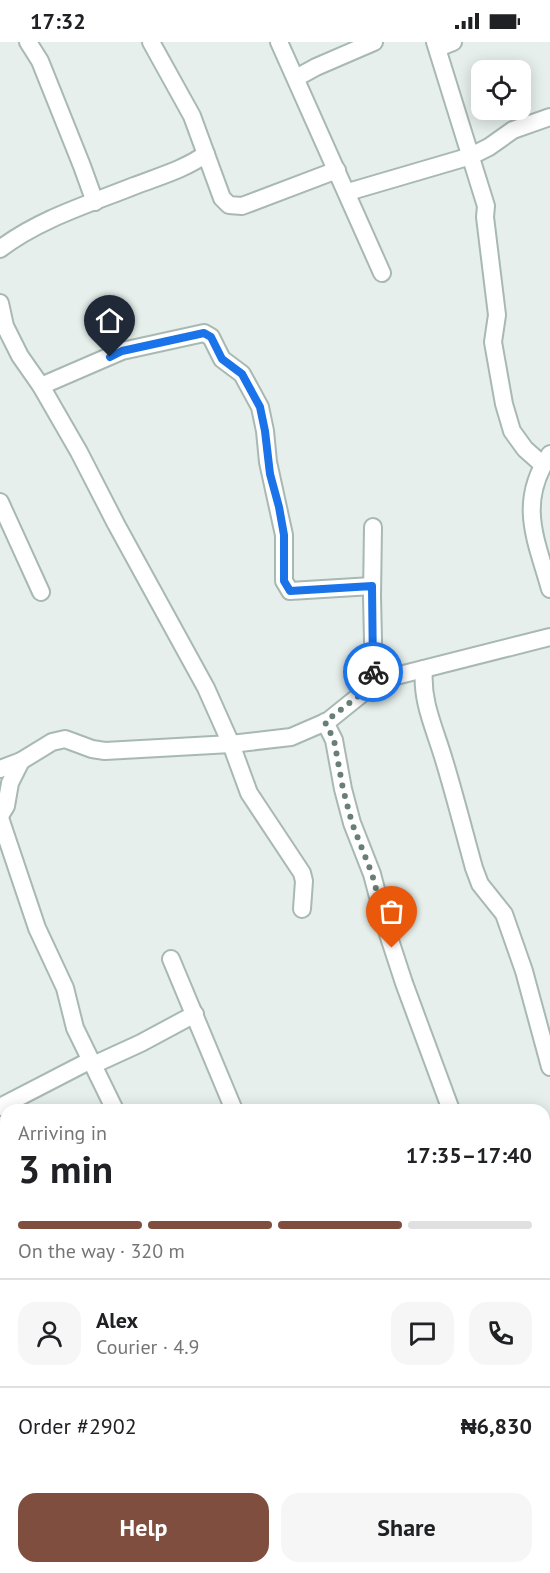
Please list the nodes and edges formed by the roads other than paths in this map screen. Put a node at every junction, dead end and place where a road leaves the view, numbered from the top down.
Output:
1 (28, 42) edge
2 (151, 42) edge
3 (279, 42) edge
4 (374, 42) edge
5 (442, 44) edge
6 (296, 78) junction
7 (550, 117) edge
8 (206, 154) junction
9 (471, 156) junction
10 (338, 170) junction
11 (348, 192) junction
12 (95, 202) junction
13 (0, 249) edge
14 (382, 273) dead end
15 (0, 303) edge
16 (41, 386) junction
17 (546, 460) edge
18 (0, 502) edge
19 (5, 527) edge
20 (373, 527) dead end
21 (372, 586) junction
22 (550, 589) edge
23 (41, 592) dead end
24 (550, 637) edge
25 (424, 669) junction
26 (374, 684) junction
27 (325, 722) junction
28 (231, 744) junction
29 (21, 761) junction
30 (0, 769) edge
31 (0, 817) edge
32 (302, 909) dead end
33 (171, 959) dead end
34 (195, 1014) junction
35 (92, 1062) junction
36 (550, 1067) edge
37 (6, 1104) edge
38 (113, 1104) edge
39 (232, 1104) edge
40 (449, 1104) edge

1 - 12 street
2 - 8 street
3 - 6 street
4 - 6 street
5 - 9 street
6 - 10 street
7 - 9 street
8 - 10 street
8 - 12 street
9 - 11 street
9 - 17 street
10 - 11 street
11 - 14 street
12 - 13 street
15 - 16 street
16 - 21 street
16 - 28 street
17 - 22 street
18 - 19 street
19 - 23 street
20 - 21 street
21 - 26 street
24 - 25 street
25 - 26 street
25 - 36 street
26 - 27 street
27 - 28 street
27 - 40 street
28 - 29 street
28 - 32 street
29 - 30 street
29 - 31 street
31 - 35 street
33 - 34 street
34 - 35 street
34 - 39 street
35 - 37 street
35 - 38 street

